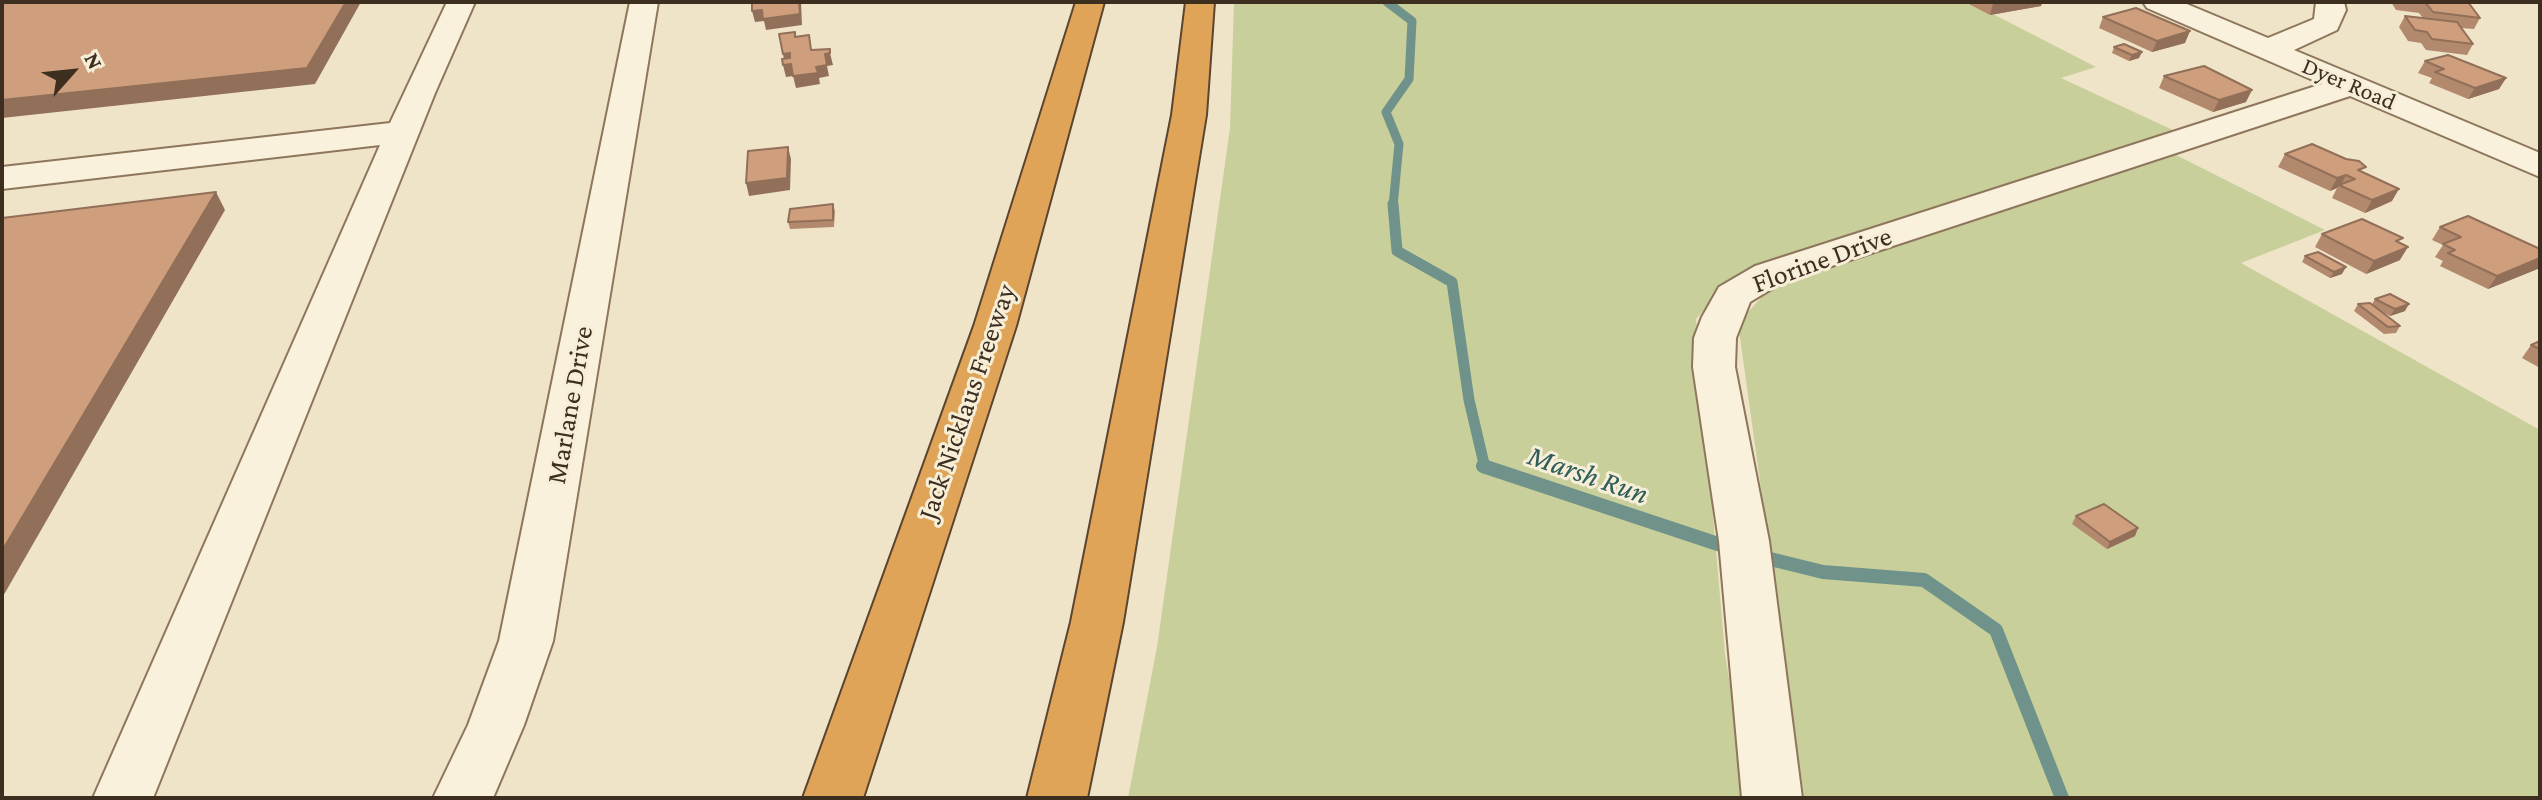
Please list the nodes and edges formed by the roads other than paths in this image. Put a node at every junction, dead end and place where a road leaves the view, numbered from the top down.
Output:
1 (461, 2) edge
2 (644, 2) edge
3 (1090, 2) edge
4 (1200, 2) edge
5 (2157, 2) edge
6 (2330, 2) edge
7 (2267, 49) junction
8 (2352, 85) junction
9 (403, 132) junction
10 (2540, 166) edge
11 (2, 178) edge
12 (123, 798) edge
13 (463, 798) edge
14 (833, 798) edge
15 (1057, 798) edge
16 (1772, 798) edge

1 - 9 street
2 - 13 street, Marlane Drive
3 - 14 highway, Jack Nicklaus Freeway
4 - 15 highway
5 - 7 street, Dyer Road
6 - 7 street
7 - 8 street, Dyer Road
8 - 10 street, Dyer Road
8 - 16 street, Florine Drive
9 - 11 street
9 - 12 street

